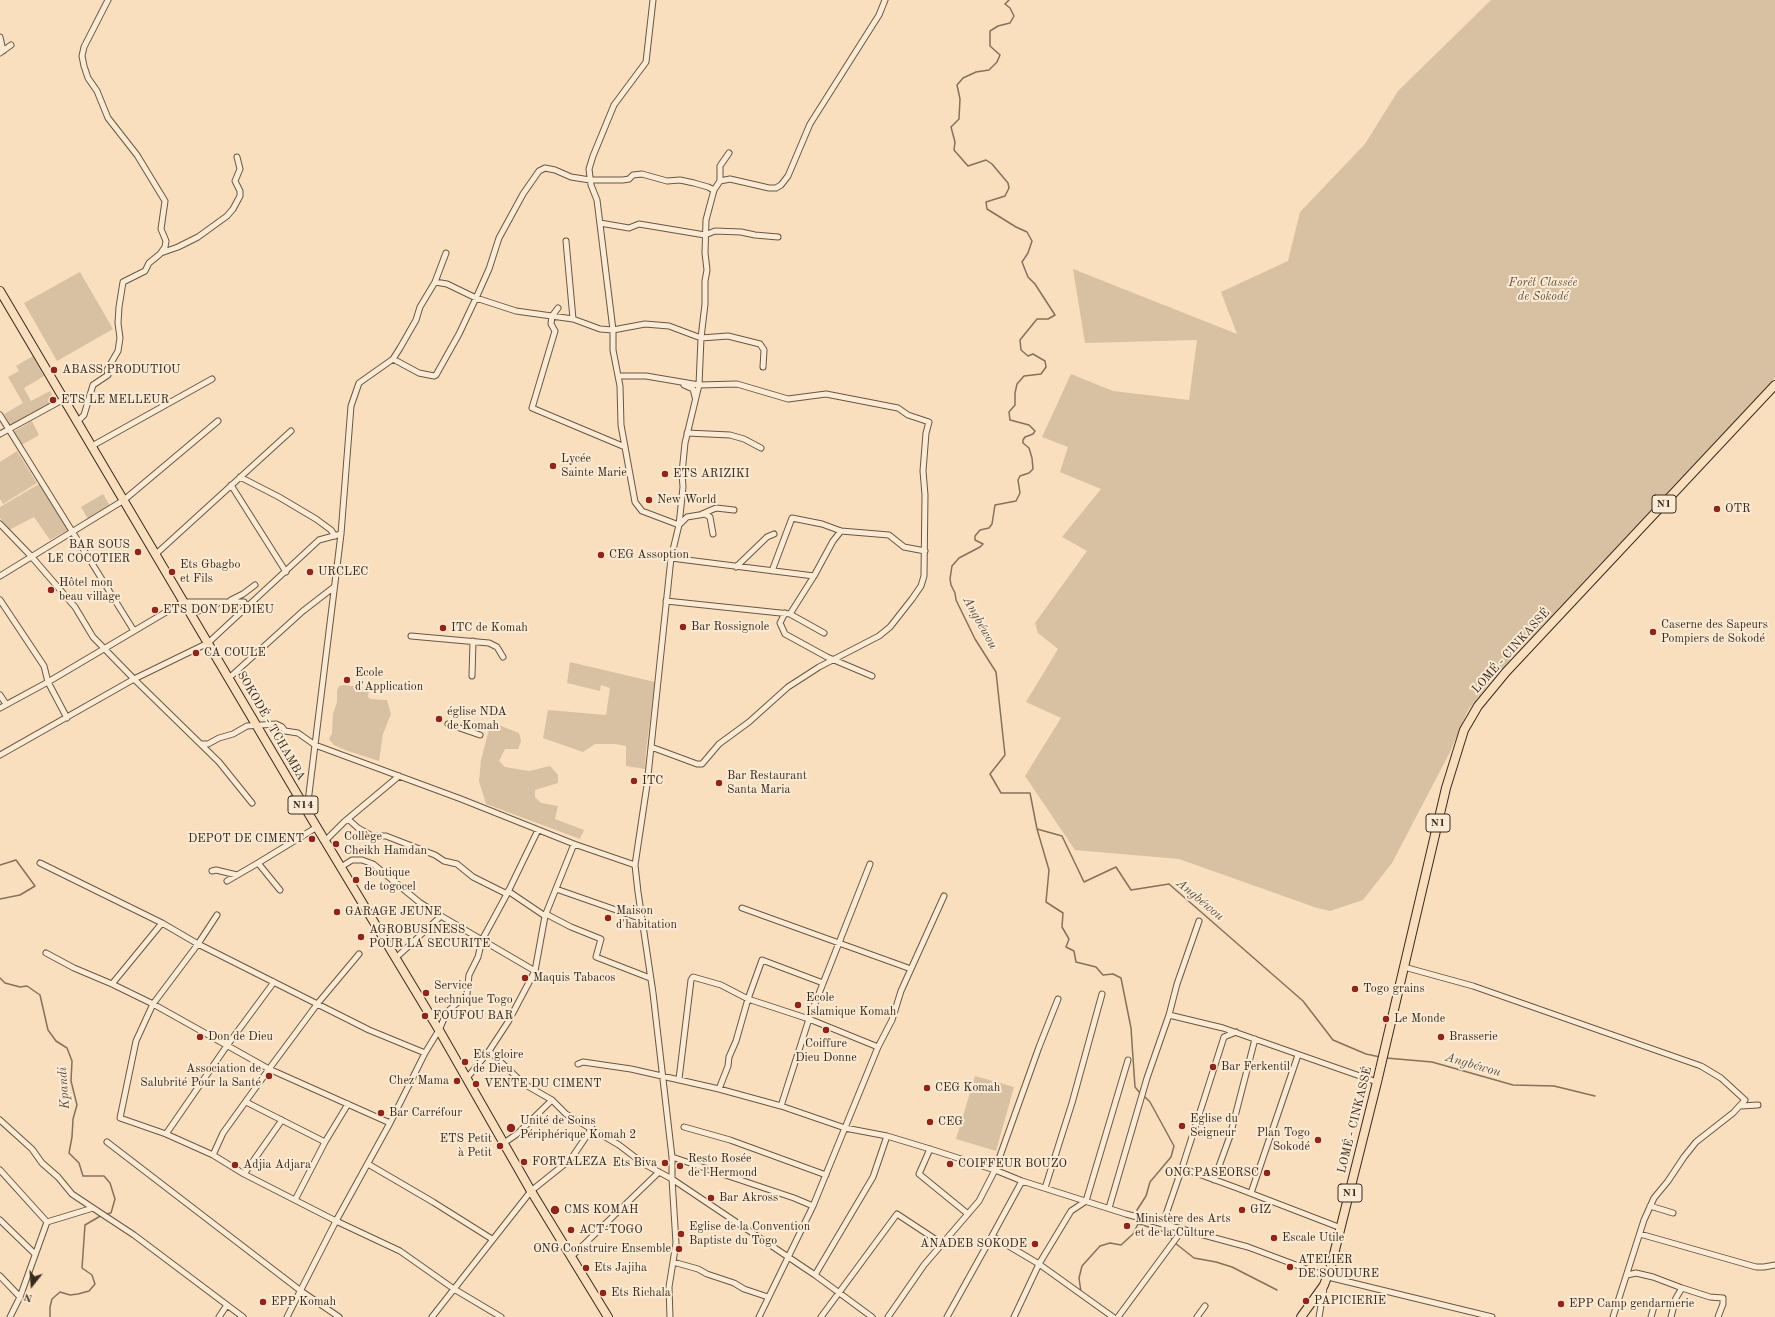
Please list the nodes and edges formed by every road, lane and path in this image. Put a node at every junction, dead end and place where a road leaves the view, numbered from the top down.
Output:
1 (108, 0) edge
2 (653, 0) edge
3 (885, 0) edge
4 (0, 37) edge
5 (11, 45) dead end
6 (2, 52) edge
7 (729, 153) dead end
8 (237, 157) dead end
9 (590, 180) junction
10 (720, 181) junction
11 (714, 190) junction
12 (600, 223) junction
13 (705, 235) junction
14 (778, 237) dead end
15 (566, 241) dead end
16 (160, 253) junction
17 (446, 253) dead end
18 (435, 282) junction
19 (0, 291) edge
20 (476, 298) junction
21 (558, 308) dead end
22 (552, 316) junction
23 (573, 319) junction
24 (612, 330) junction
25 (701, 338) junction
26 (392, 359) junction
27 (763, 367) dead end
28 (618, 376) junction
29 (212, 379) dead end
30 (672, 380) junction
31 (699, 385) junction
32 (1775, 385) edge
33 (695, 399) junction
34 (64, 400) junction
35 (0, 415) edge
36 (218, 421) dead end
37 (78, 422) junction
38 (8, 430) junction
39 (291, 431) dead end
40 (687, 433) junction
41 (0, 434) edge
42 (92, 446) junction
43 (625, 447) junction
44 (761, 448) dead end
45 (240, 477) junction
46 (231, 485) junction
47 (124, 500) junction
48 (734, 510) dead end
49 (701, 515) junction
50 (0, 524) edge
51 (679, 525) junction
52 (841, 531) junction
53 (73, 532) junction
54 (341, 534) junction
55 (713, 534) dead end
56 (774, 534) dead end
57 (335, 536) junction
58 (925, 552) junction
59 (156, 554) junction
60 (31, 556) junction
61 (671, 558) junction
62 (736, 567) junction
63 (772, 571) junction
64 (286, 572) junction
65 (0, 576) edge
66 (814, 576) junction
67 (255, 585) dead end
68 (334, 587) junction
69 (243, 594) junction
70 (0, 600) edge
71 (229, 601) junction
72 (666, 601) junction
73 (183, 602) junction
74 (244, 602) junction
75 (246, 608) junction
76 (190, 613) junction
77 (788, 613) junction
78 (134, 631) junction
79 (824, 633) dead end
80 (411, 636) dead end
81 (472, 641) junction
82 (208, 643) junction
83 (105, 648) junction
84 (503, 656) dead end
85 (834, 660) junction
86 (472, 676) dead end
87 (872, 676) dead end
88 (229, 678) junction
89 (134, 679) junction
90 (48, 682) junction
91 (0, 695) edge
92 (6, 704) junction
93 (0, 708) edge
94 (67, 718) junction
95 (256, 724) junction
96 (448, 724) dead end
97 (480, 735) dead end
98 (201, 744) junction
99 (315, 745) junction
100 (651, 747) junction
101 (0, 755) edge
102 (399, 776) junction
103 (252, 803) dead end
104 (307, 811) junction
105 (348, 819) junction
106 (317, 827) junction
107 (538, 830) junction
108 (325, 841) junction
109 (574, 844) junction
110 (40, 862) dead end
111 (258, 863) junction
112 (870, 864) dead end
113 (635, 865) junction
114 (341, 868) junction
115 (212, 871) dead end
116 (237, 875) junction
117 (227, 882) dead end
118 (556, 889) junction
119 (280, 890) dead end
120 (508, 892) junction
121 (944, 896) dead end
122 (742, 908) dead end
123 (217, 915) dead end
124 (546, 915) junction
125 (441, 916) junction
126 (642, 919) junction
127 (1199, 921) dead end
128 (162, 923) junction
129 (482, 940) junction
130 (839, 943) junction
131 (198, 944) junction
132 (46, 953) dead end
133 (359, 954) dead end
134 (399, 955) dead end
135 (1404, 967) junction
136 (911, 969) junction
137 (535, 971) junction
138 (650, 978) junction
139 (274, 982) junction
140 (823, 983) junction
141 (112, 984) junction
142 (1102, 994) dead end
143 (748, 999) junction
144 (1058, 999) dead end
145 (152, 1004) junction
146 (318, 1004) junction
147 (1169, 1015) junction
148 (809, 1019) junction
149 (1223, 1028) junction
150 (439, 1030) junction
151 (1236, 1032) junction
152 (1224, 1037) junction
153 (1255, 1039) junction
154 (226, 1047) junction
155 (878, 1048) junction
156 (489, 1050) junction
157 (425, 1053) junction
158 (1298, 1055) junction
159 (1128, 1060) dead end
160 (578, 1064) dead end
161 (269, 1069) junction
162 (664, 1076) junction
163 (467, 1078) junction
164 (679, 1079) junction
165 (1378, 1082) junction
166 (719, 1089) junction
167 (552, 1100) junction
168 (246, 1102) junction
169 (348, 1104) junction
170 (1758, 1105) dead end
171 (780, 1106) junction
172 (1741, 1106) junction
173 (282, 1120) junction
174 (0, 1122) edge
175 (390, 1123) junction
176 (684, 1127) dead end
177 (592, 1128) junction
178 (845, 1128) junction
179 (166, 1134) junction
180 (887, 1136) junction
181 (107, 1142) dead end
182 (325, 1142) junction
183 (504, 1143) junction
184 (930, 1149) junction
185 (213, 1155) junction
186 (672, 1157) junction
187 (368, 1164) junction
188 (1182, 1168) junction
189 (0, 1170) edge
190 (995, 1170) junction
191 (659, 1172) junction
192 (244, 1174) junction
193 (826, 1175) junction
194 (672, 1179) junction
195 (1214, 1180) junction
196 (1022, 1181) junction
197 (1045, 1188) junction
198 (531, 1191) junction
199 (1251, 1193) junction
200 (294, 1200) junction
201 (1086, 1201) junction
202 (813, 1206) junction
203 (1650, 1206) junction
204 (1109, 1208) junction
205 (95, 1210) junction
206 (1673, 1213) dead end
207 (968, 1214) junction
208 (0, 1220) edge
209 (336, 1221) junction
210 (48, 1222) junction
211 (1163, 1223) junction
212 (1341, 1228) junction
213 (1184, 1229) junction
214 (1640, 1234) junction
215 (992, 1236) junction
216 (492, 1239) junction
217 (941, 1243) junction
218 (35, 1254) junction
219 (572, 1256) junction
220 (789, 1257) junction
221 (673, 1262) junction
222 (1039, 1264) junction
223 (1775, 1265) edge
224 (815, 1275) junction
225 (1627, 1275) junction
226 (0, 1276) edge
227 (1328, 1277) junction
228 (1324, 1285) junction
229 (1682, 1288) junction
230 (454, 1289) junction
231 (301, 1291) junction
232 (839, 1292) junction
233 (20, 1297) junction
234 (768, 1297) junction
235 (1655, 1303) dead end
236 (227, 1305) junction
237 (1205, 1306) dead end
238 (10, 1317) edge
239 (219, 1317) edge
240 (243, 1317) edge
241 (287, 1317) edge
242 (339, 1317) edge
243 (432, 1317) edge
244 (501, 1317) edge
245 (608, 1317) edge
246 (670, 1317) edge
247 (759, 1317) edge
248 (821, 1317) edge
249 (872, 1317) edge
250 (888, 1317) edge
251 (947, 1317) edge
252 (1014, 1317) edge
253 (1113, 1317) edge
254 (1118, 1317) edge
255 (1197, 1317) edge
256 (1301, 1317) edge
257 (1319, 1317) edge
258 (1492, 1317) edge
259 (1613, 1317) edge
260 (1651, 1317) edge
261 (1671, 1317) edge
262 (1718, 1317) edge

1 - 16 street
2 - 9 street
3 - 10 street
4 - 6 street
5 - 6 street
7 - 10 street
8 - 16 street
9 - 11 street
9 - 12 street
9 - 20 street
10 - 11 street
11 - 13 street
12 - 13 street
12 - 24 street
13 - 14 street
13 - 25 street
15 - 23 street
16 - 37 street
17 - 18 street
18 - 20 street
18 - 26 street
19 - 34 main road, SOKODÉ - TCHAMBA / N14
20 - 22 street
20 - 26 street
21 - 22 street
22 - 23 street
22 - 43 street
23 - 24 street
24 - 25 street
24 - 28 street
25 - 27 street
25 - 31 street
26 - 54 street
28 - 30 street
28 - 43 street
29 - 42 street
30 - 31 street
30 - 33 street
31 - 33 street
31 - 58 street
32 - 135 main road, LOMÉ - CINKASSÉ / N1
33 - 40 street
34 - 37 main road, SOKODÉ - TCHAMBA / N14
34 - 38 street
35 - 38 street
36 - 47 street
37 - 42 main road, SOKODÉ - TCHAMBA / N14
38 - 41 street
38 - 53 street
39 - 45 street
40 - 44 street
40 - 51 street
42 - 47 main road, SOKODÉ - TCHAMBA / N14
43 - 51 street
45 - 46 street
45 - 57 street
46 - 59 street
46 - 64 street
47 - 53 street
47 - 59 main road, SOKODÉ - TCHAMBA / N14
48 - 49 street
49 - 51 street
49 - 55 street
50 - 60 street
51 - 61 street
52 - 58 street
52 - 63 street
52 - 66 street
53 - 60 street
53 - 78 street
54 - 57 street
54 - 68 street
56 - 62 street
57 - 64 street
58 - 85 street
59 - 73 main road, SOKODÉ - TCHAMBA / N14
60 - 65 street
60 - 83 street
61 - 62 street
61 - 72 street
62 - 63 street
63 - 66 street
64 - 75 street
66 - 77 street
67 - 69 street
68 - 88 street
68 - 99 street
69 - 71 street
69 - 74 street
70 - 90 street
71 - 73 street
71 - 74 street
71 - 76 street
72 - 77 street
72 - 100 street
73 - 76 main road, SOKODÉ - TCHAMBA / N14
73 - 78 street
74 - 75 street
75 - 82 street
76 - 82 main road, SOKODÉ - TCHAMBA / N14
77 - 79 street
77 - 85 street
78 - 83 street
80 - 81 street
81 - 84 street
81 - 86 street
82 - 88 main road, SOKODÉ - TCHAMBA / N14
82 - 89 street
83 - 89 street
83 - 90 street
85 - 87 street
85 - 100 street
88 - 95 main road, SOKODÉ - TCHAMBA / N14
89 - 94 street
89 - 98 street
90 - 92 street
90 - 94 street
91 - 92 street
92 - 93 street
94 - 101 street
95 - 98 street
95 - 99 street
95 - 104 main road, SOKODÉ - TCHAMBA / N14
96 - 97 street
98 - 103 street
99 - 102 street
99 - 104 street
100 - 113 street
102 - 105 street
102 - 107 street
104 - 106 main road, SOKODÉ - TCHAMBA / N14
105 - 108 street
105 - 120 street
106 - 108 main road, SOKODÉ - TCHAMBA / N14
106 - 111 street
107 - 109 street
107 - 120 street
108 - 114 main road, SOKODÉ - TCHAMBA / N14
109 - 113 street
109 - 118 street
110 - 128 street
111 - 116 street
111 - 119 street
112 - 130 street
113 - 126 street
114 - 125 street
114 - 150 main road, SOKODÉ - TCHAMBA / N14
115 - 116 street
116 - 117 street
118 - 124 street
118 - 126 street
120 - 124 street
120 - 129 street
121 - 136 street
122 - 130 street
123 - 131 street
124 - 137 street
124 - 138 street
125 - 129 street
125 - 134 street
126 - 138 street
127 - 147 street
128 - 131 street
128 - 141 street
129 - 137 street
129 - 150 street
130 - 136 street
130 - 140 street
131 - 139 street
131 - 145 street
132 - 141 street
133 - 146 street
135 - 165 main road, LOMÉ - CINKASSÉ / N1
135 - 172 street
136 - 155 street
137 - 156 street
138 - 162 street
139 - 146 street
139 - 154 street
140 - 143 street
140 - 148 street
141 - 145 street
142 - 197 street
143 - 148 street
143 - 164 street
143 - 166 street
144 - 190 street
145 - 154 street
145 - 179 street
146 - 157 street
146 - 161 street
147 - 149 street
147 - 204 street
148 - 155 street
148 - 171 street
149 - 151 street
149 - 152 street
150 - 157 street
150 - 163 main road, SOKODÉ - TCHAMBA / N14
151 - 152 street
151 - 153 street
152 - 188 street
153 - 158 street
153 - 195 street
154 - 161 street
154 - 179 street
155 - 178 street
156 - 163 street
156 - 167 street
157 - 175 street
158 - 165 street
158 - 199 street
159 - 201 street
160 - 162 street
161 - 168 street
161 - 169 street
162 - 164 street
162 - 186 street
163 - 183 main road, SOKODÉ - TCHAMBA / N14
164 - 166 street
165 - 212 main road, LOMÉ - CINKASSÉ / N1
166 - 171 street
167 - 177 street
167 - 183 street
168 - 173 street
168 - 185 street
169 - 175 street
169 - 182 street
170 - 172 street
171 - 178 street
172 - 203 street
173 - 182 street
173 - 192 street
174 - 205 street
175 - 187 street
176 - 193 street
177 - 191 street
177 - 198 street
178 - 180 street
178 - 193 street
179 - 185 street
180 - 184 street
180 - 224 street
181 - 231 street
182 - 200 street
183 - 198 main road, SOKODÉ - TCHAMBA / N14
184 - 190 street
184 - 207 street
185 - 192 street
186 - 194 street
186 - 202 street
187 - 209 street
187 - 216 street
188 - 195 street
188 - 211 street
189 - 210 street
190 - 196 street
190 - 207 street
191 - 194 street
191 - 219 street
192 - 200 street
193 - 202 street
194 - 220 street
194 - 221 street
195 - 199 street
196 - 197 street
196 - 215 street
197 - 201 street
198 - 216 street
198 - 219 main road, SOKODÉ - TCHAMBA / N14
199 - 212 street
200 - 209 street
201 - 204 street
201 - 222 street
202 - 220 street
203 - 206 street
203 - 214 street
204 - 211 street
205 - 210 street
205 - 236 street
207 - 217 street
208 - 218 street
209 - 230 street
209 - 231 street
210 - 218 street
211 - 213 street
212 - 227 main road, LOMÉ - CINKASSÉ / N1
213 - 227 street
213 - 254 street
214 - 223 street
214 - 225 street
215 - 222 street
215 - 251 street
216 - 230 street
217 - 232 street
217 - 250 street
218 - 233 street
219 - 245 main road, SOKODÉ - TCHAMBA / N14
220 - 224 street
220 - 234 street
221 - 234 street
221 - 246 street
222 - 252 street
222 - 253 street
224 - 232 street
225 - 229 street
225 - 259 street
226 - 233 street
227 - 228 main road, LOMÉ - CINKASSÉ / N1
227 - 258 street
228 - 256 main road, LOMÉ - CINKASSÉ / N1
228 - 257 street
229 - 261 street
229 - 262 street
230 - 243 street
230 - 244 street
231 - 241 street
231 - 242 street
232 - 248 street
232 - 249 street
233 - 238 street
234 - 247 street
235 - 260 street
236 - 239 street
236 - 240 street
237 - 255 street

